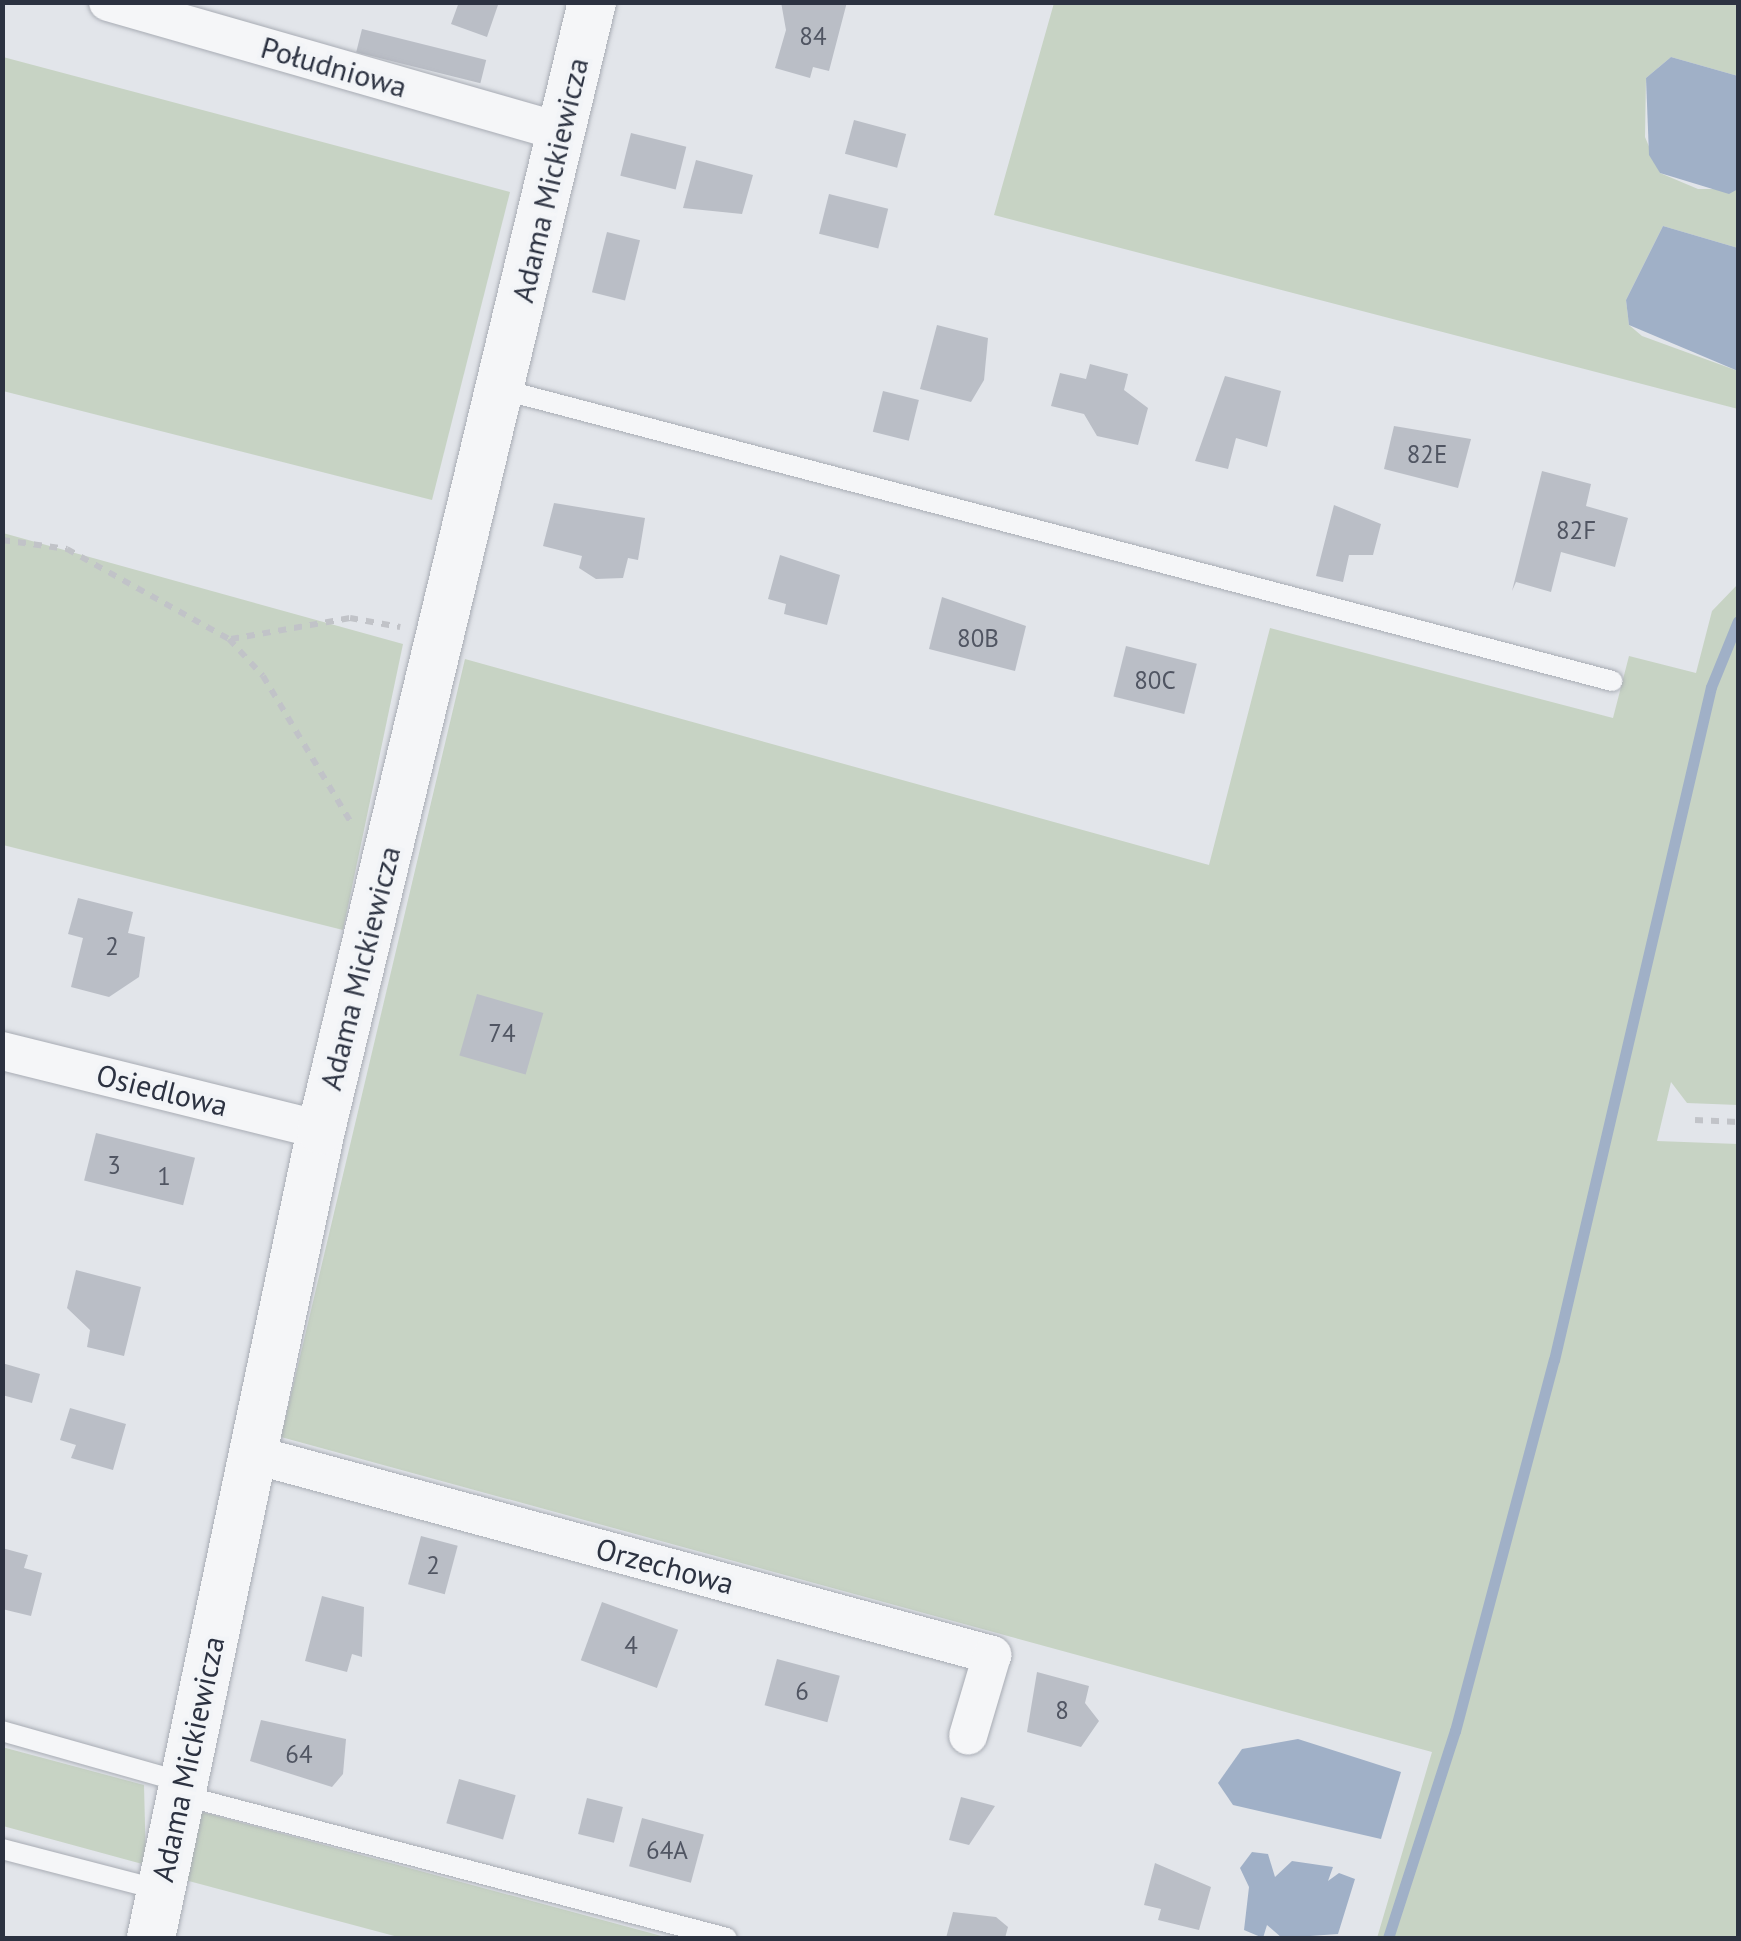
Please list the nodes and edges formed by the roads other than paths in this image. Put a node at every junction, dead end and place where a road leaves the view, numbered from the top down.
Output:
1 (108, 2) edge
2 (592, 2) edge
3 (561, 132) junction
4 (500, 388) junction
5 (1612, 681) dead end
6 (2, 1051) edge
7 (321, 1130) junction
8 (255, 1456) junction
9 (2, 1732) edge
10 (968, 1736) dead end
11 (181, 1788) junction
12 (2, 1849) edge
13 (160, 1890) junction
14 (151, 1938) edge
15 (727, 1938) edge

1 - 3 street, Południowa
2 - 3 street, Adama Mickiewicza
3 - 4 street, Adama Mickiewicza
4 - 5 lane
4 - 7 street, Adama Mickiewicza
6 - 7 street, Osiedlowa
7 - 8 street, Adama Mickiewicza
8 - 10 street, Orzechowa
8 - 11 street, Adama Mickiewicza
9 - 11 lane
11 - 13 street, Adama Mickiewicza
11 - 15 lane
12 - 13 lane
13 - 14 street, Adama Mickiewicza

